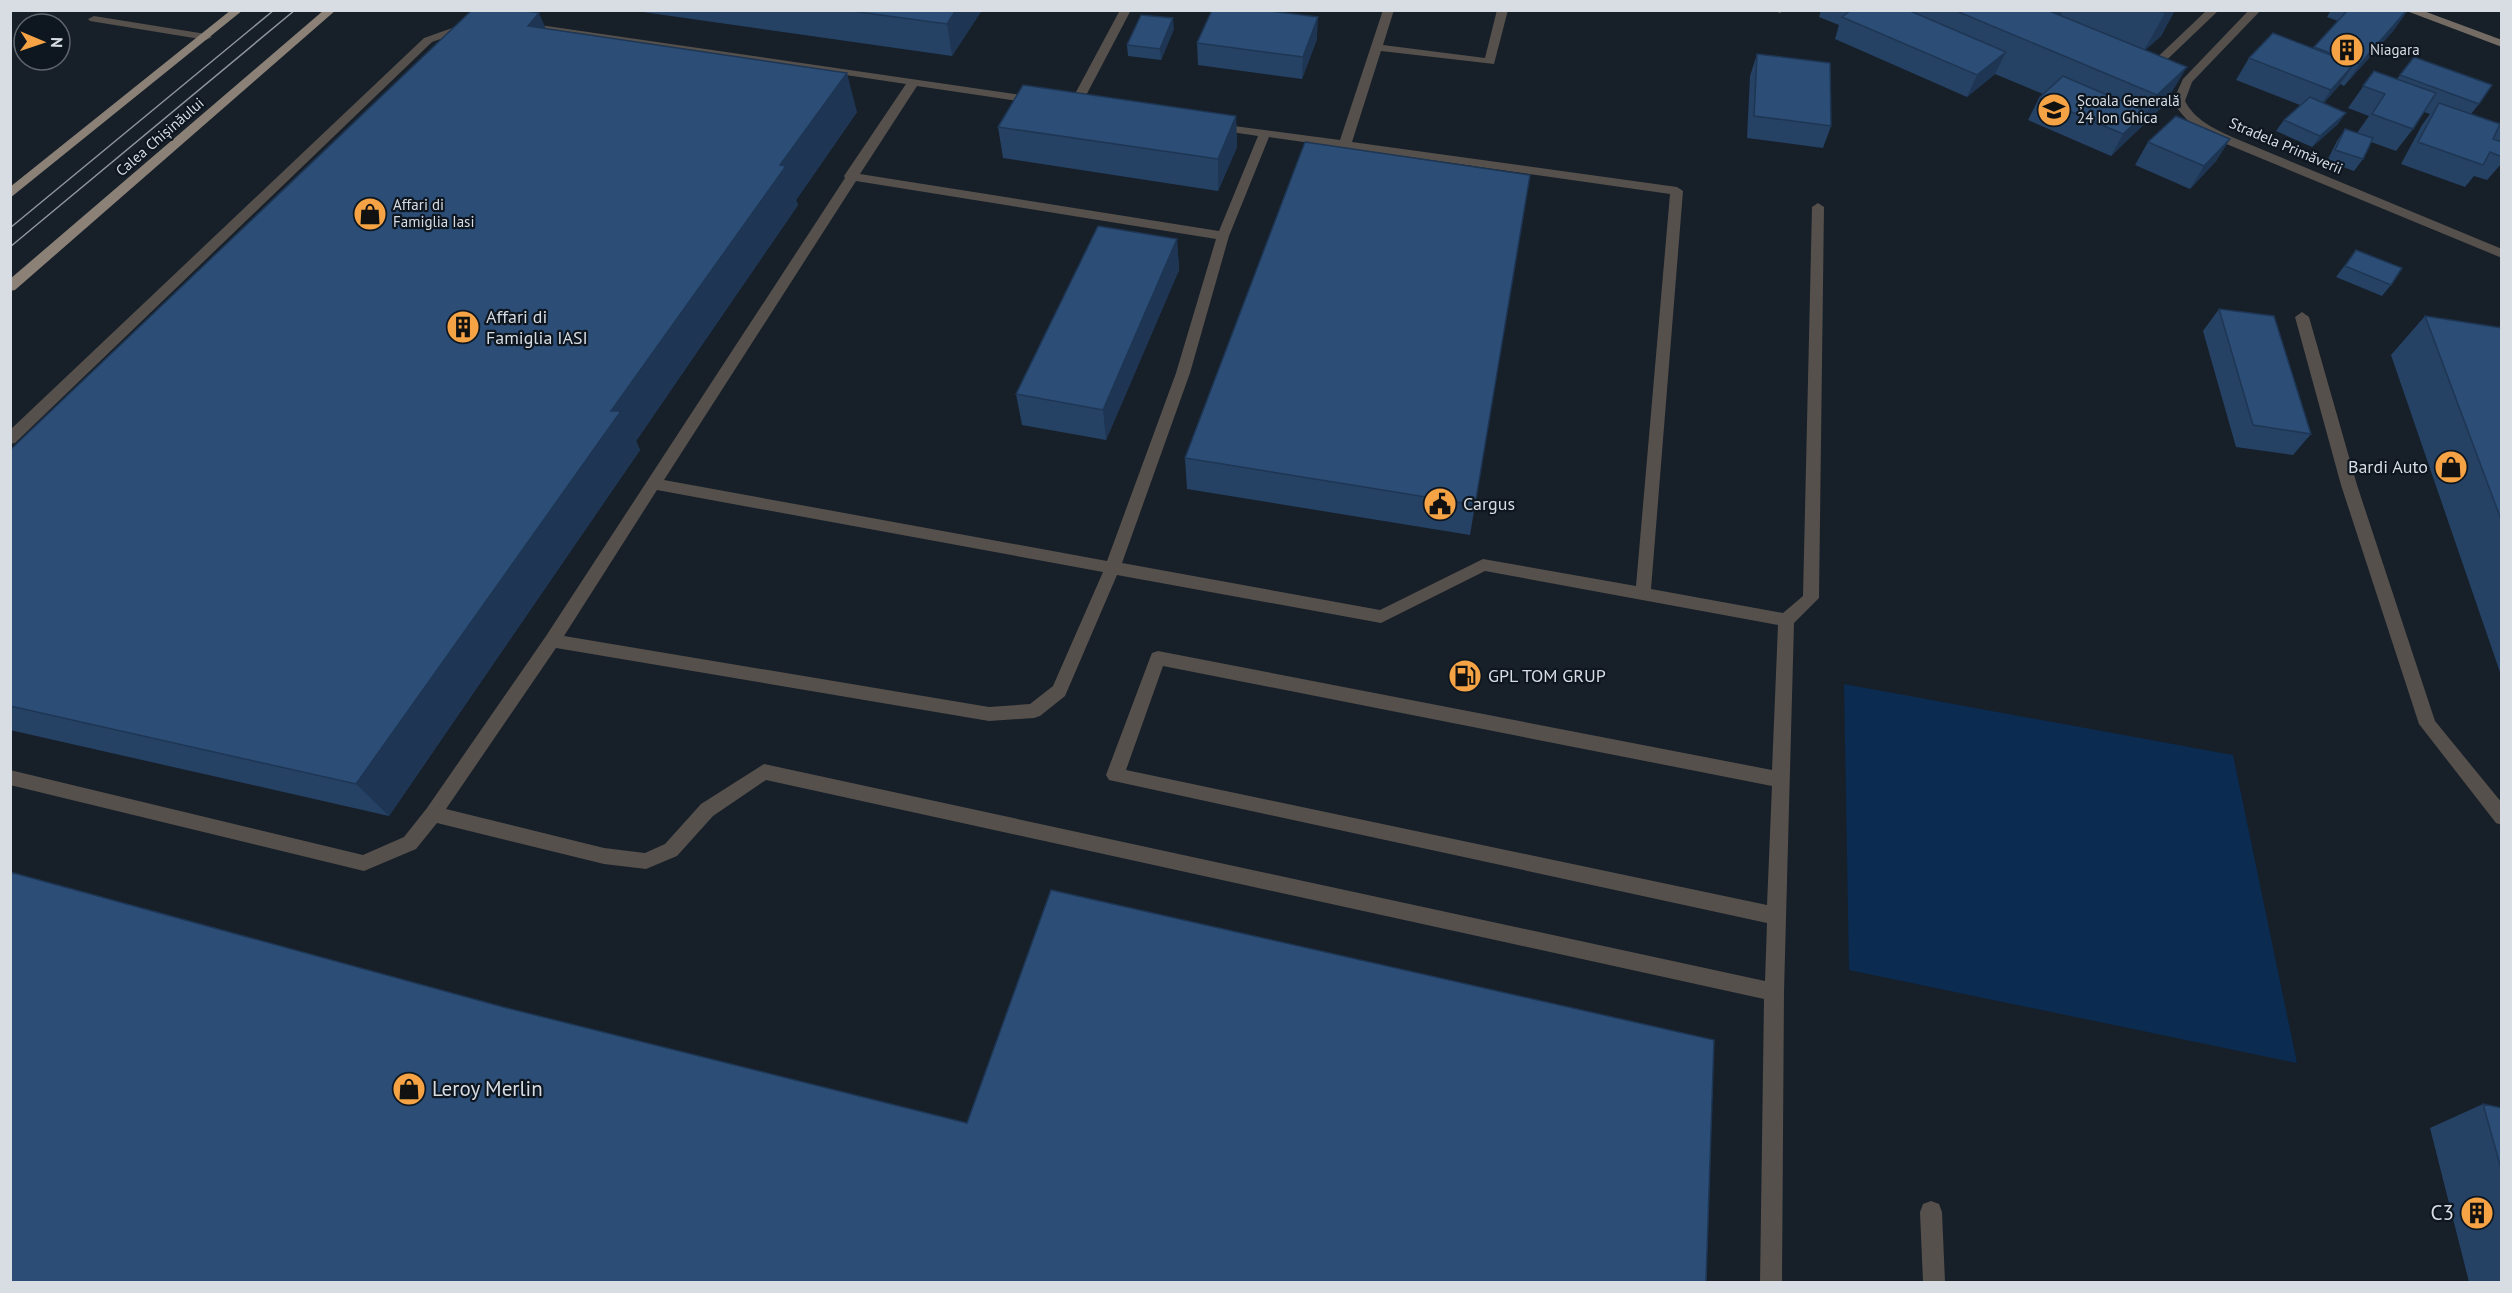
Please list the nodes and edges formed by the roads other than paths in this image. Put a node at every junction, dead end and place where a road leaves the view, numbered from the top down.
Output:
1 (106, 10) edge
2 (238, 10) edge
3 (331, 10) edge
4 (1126, 10) edge
5 (1389, 10) edge
6 (1503, 10) edge
7 (2214, 10) edge
8 (2256, 10) edge
9 (2409, 10) edge
10 (498, 18) edge
11 (206, 37) junction
12 (2502, 44) edge
13 (1376, 47) junction
14 (2134, 72) edge
15 (913, 82) junction
16 (1198, 123) edge
17 (1265, 133) junction
18 (1345, 144) junction
19 (850, 176) junction
20 (10, 194) edge
21 (1818, 207) dead end
22 (1223, 236) junction
23 (2502, 254) edge
24 (10, 287) edge
25 (2302, 316) dead end
26 (10, 439) edge
27 (655, 484) junction
28 (1112, 569) junction
29 (1643, 594) junction
30 (1786, 620) junction
31 (552, 641) junction
32 (10, 777) edge
33 (1782, 780) junction
34 (434, 814) junction
35 (2502, 817) edge
36 (1776, 916) junction
37 (1774, 992) junction
38 (1931, 1212) dead end
39 (1771, 1282) edge
40 (1934, 1282) edge

1 - 11 lane
2 - 11 main road
3 - 24 main road, Calea Chișinăului
4 - 15 lane
5 - 13 lane
6 - 13 lane
7 - 14 lane
8 - 23 lane, Stradela Primăverii
9 - 12 main road
10 - 15 lane
10 - 26 lane
11 - 20 main road
13 - 18 lane
15 - 19 lane
16 - 17 lane
17 - 18 lane
17 - 22 lane
18 - 29 lane
19 - 22 lane
19 - 27 lane
21 - 30 lane
22 - 28 lane
25 - 35 lane
27 - 28 lane
27 - 31 lane
28 - 29 lane
28 - 31 lane
29 - 30 lane
30 - 33 lane
31 - 34 lane
32 - 34 lane
33 - 36 lane
33 - 36 lane
34 - 37 lane
36 - 37 lane
37 - 39 lane
38 - 40 lane

